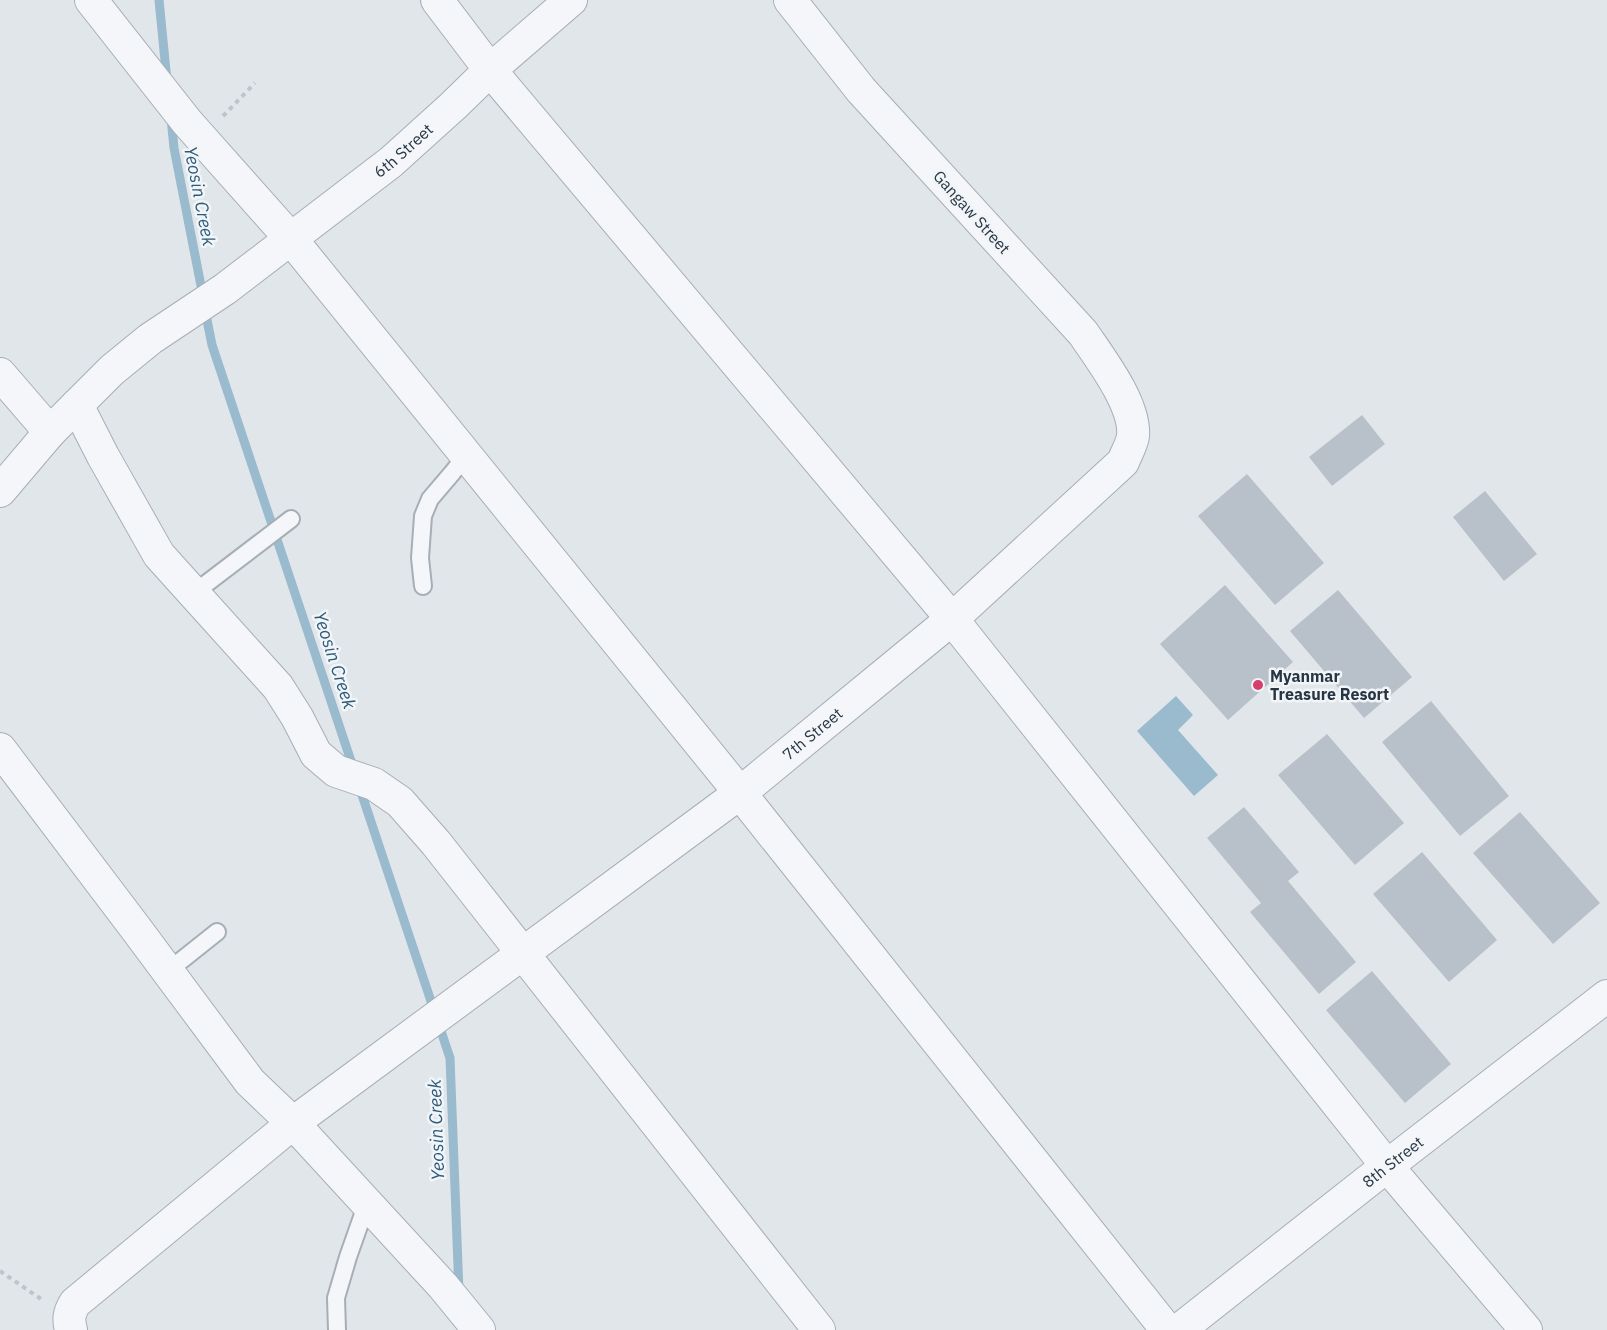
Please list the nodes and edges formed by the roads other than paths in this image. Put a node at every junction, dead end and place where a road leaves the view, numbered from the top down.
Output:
1 (91, 0) edge
2 (437, 0) edge
3 (571, 0) edge
4 (790, 0) edge
5 (490, 70) junction
6 (291, 239) junction
7 (0, 374) edge
8 (77, 405) junction
9 (50, 432) junction
10 (1132, 436) joint
11 (466, 455) junction
12 (0, 491) edge
13 (287, 523) dead end
14 (423, 586) dead end
15 (194, 593) junction
16 (952, 619) junction
17 (0, 748) edge
18 (740, 793) junction
19 (217, 932) dead end
20 (522, 954) junction
21 (168, 971) junction
22 (1607, 996) edge
23 (293, 1123) junction
24 (1387, 1166) junction
25 (367, 1203) junction
26 (64, 1326) edge
27 (478, 1328) edge
28 (336, 1330) edge
29 (819, 1330) edge
30 (1167, 1330) edge
31 (1179, 1330) edge
32 (1526, 1330) edge

1 - 6 street
2 - 5 street
3 - 5 street, 6th Street
4 - 10 street, Gangaw Street
5 - 6 street, 6th Street
5 - 16 street
6 - 8 street, 6th Street
6 - 11 street
7 - 9 street
8 - 9 street, 6th Street
8 - 15 street
9 - 12 street, 6th Street
10 - 16 street, 7th Street
11 - 14 lane
11 - 18 street
13 - 15 lane
15 - 20 street
16 - 18 street, 7th Street
16 - 24 street
17 - 21 street
18 - 20 street, 7th Street
18 - 30 street
19 - 21 lane
20 - 23 street, 7th Street
20 - 29 street
21 - 23 street
22 - 24 street, 8th Street
23 - 25 street
23 - 26 street, 7th Street
24 - 31 street, 8th Street
24 - 32 street
25 - 27 street
25 - 28 lane

